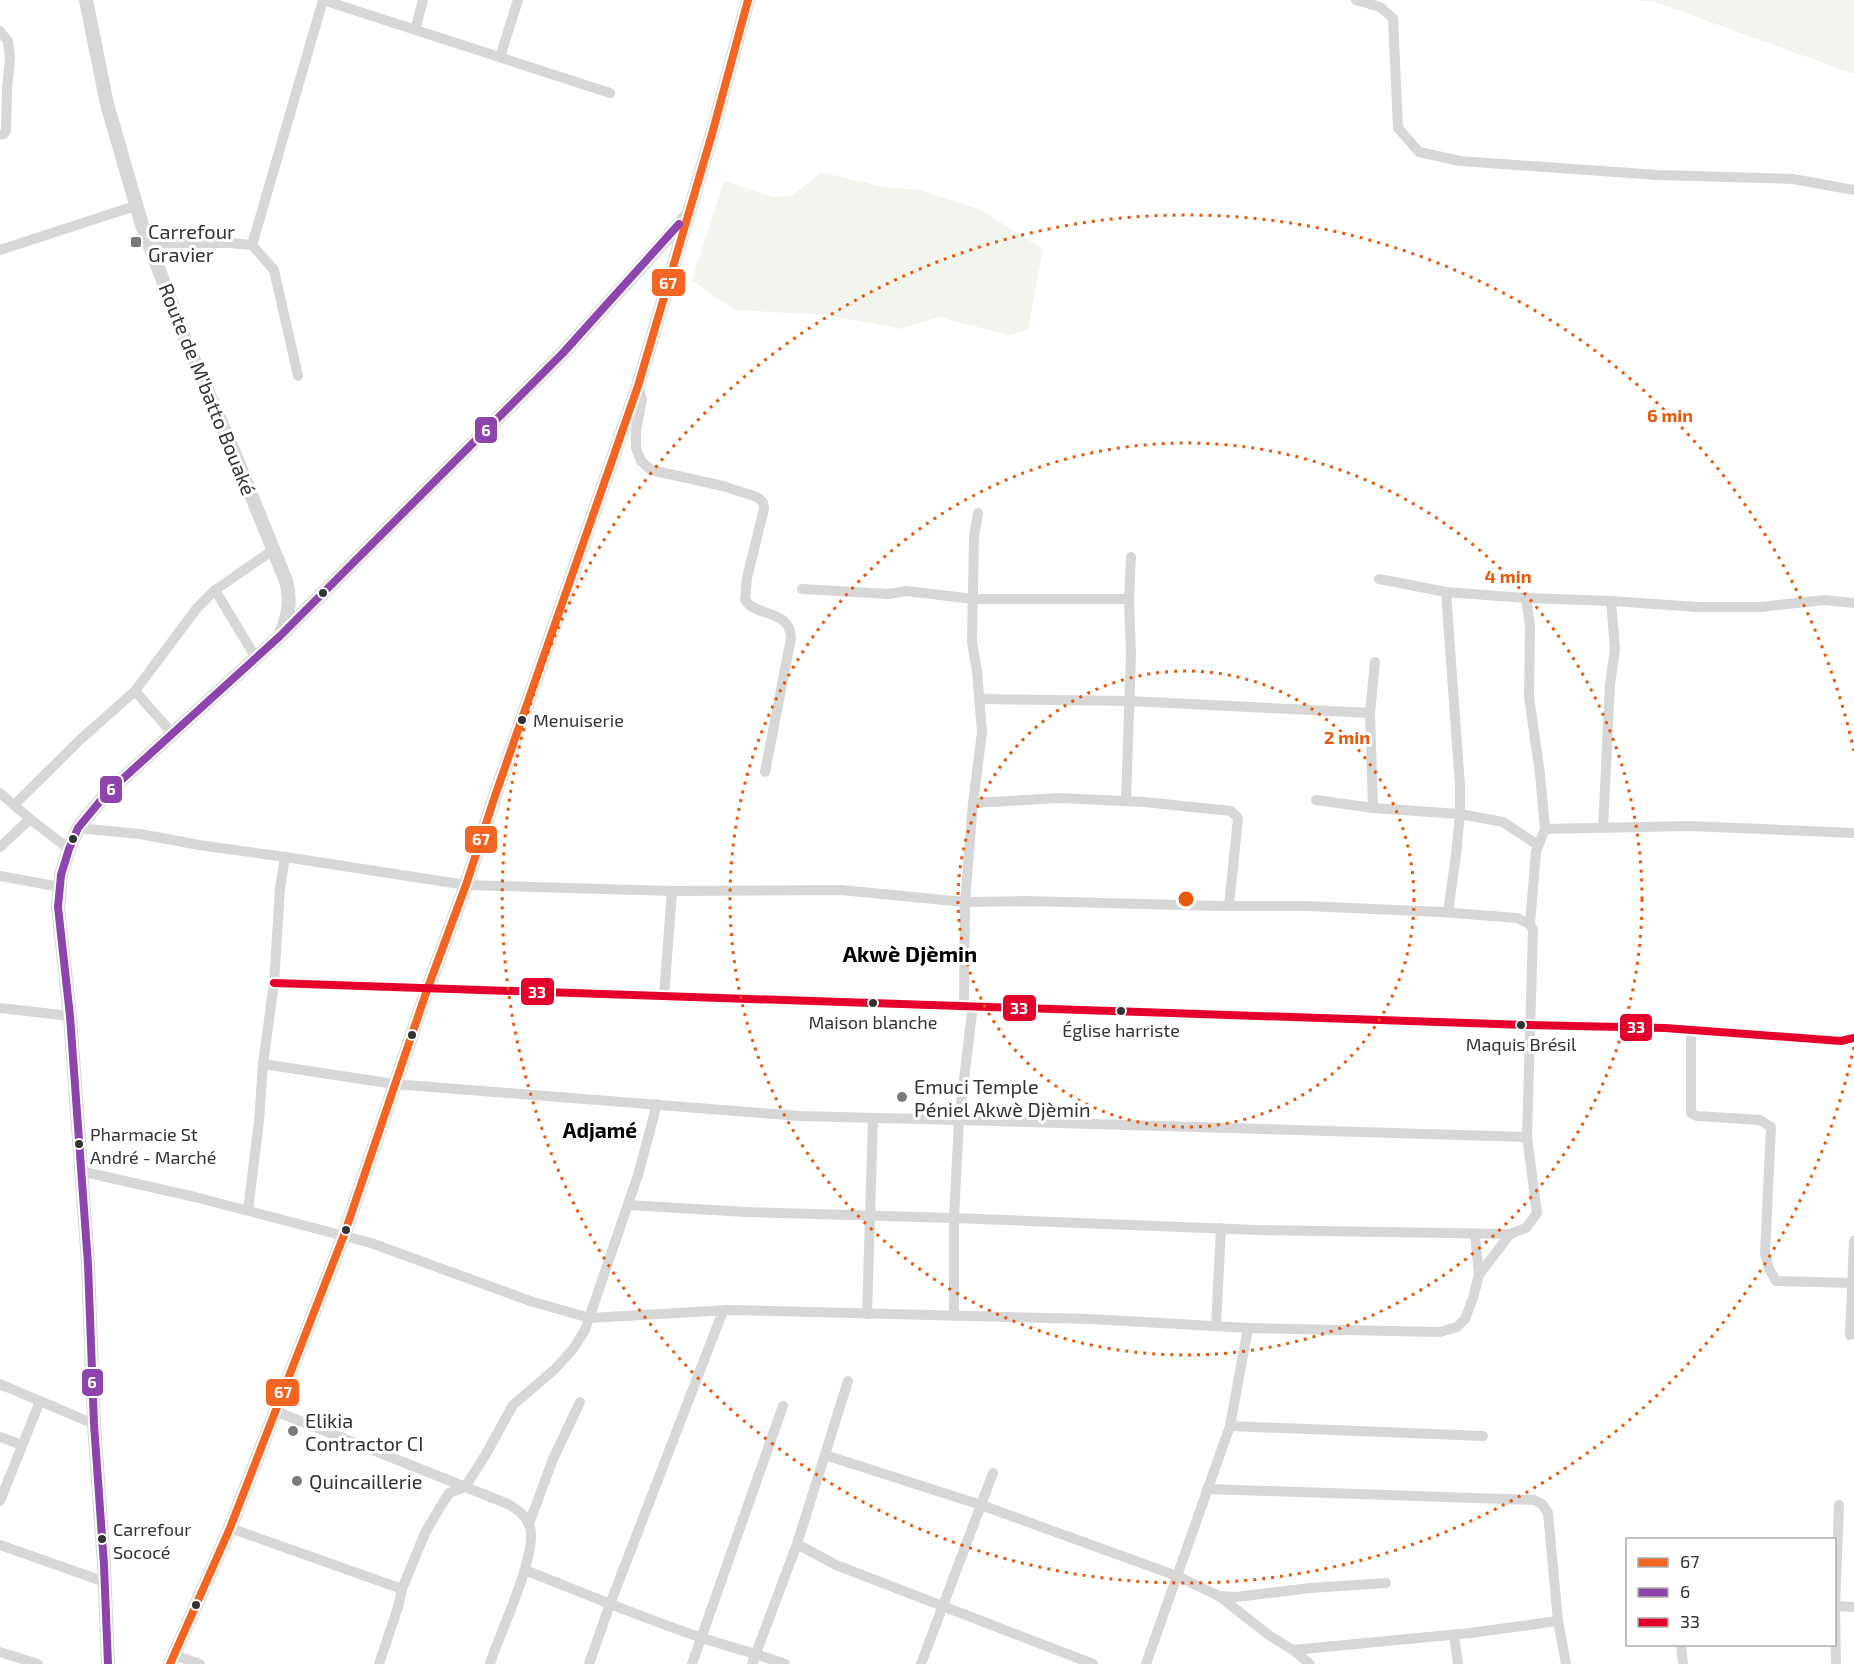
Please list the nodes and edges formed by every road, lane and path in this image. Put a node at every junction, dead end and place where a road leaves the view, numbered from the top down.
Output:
1 (86, 0) edge
2 (323, 0) edge
3 (423, 0) edge
4 (518, 0) edge
5 (748, 0) edge
6 (1356, 0) edge
7 (415, 30) junction
8 (0, 31) edge
9 (500, 57) junction
10 (610, 93) dead end
11 (0, 135) edge
12 (1854, 190) edge
13 (135, 206) junction
14 (687, 215) junction
15 (0, 239) edge
16 (149, 243) junction
17 (12, 245) junction
18 (252, 245) junction
19 (0, 250) edge
20 (298, 376) dead end
21 (638, 386) junction
22 (978, 513) dead end
23 (273, 550) junction
24 (1131, 557) dead end
25 (1379, 579) dead end
26 (802, 589) dead end
27 (215, 590) junction
28 (1446, 592) junction
29 (1526, 598) junction
30 (974, 599) junction
31 (1129, 599) junction
32 (1611, 601) junction
33 (1854, 603) edge
34 (280, 636) junction
35 (256, 658) junction
36 (1374, 662) dead end
37 (135, 691) junction
38 (979, 699) junction
39 (1129, 701) junction
40 (1370, 713) junction
41 (173, 734) junction
42 (765, 772) dead end
43 (0, 793) edge
44 (1316, 800) dead end
45 (1126, 801) junction
46 (973, 803) junction
47 (14, 805) junction
48 (1373, 808) junction
49 (1460, 814) junction
50 (30, 819) junction
51 (78, 828) junction
52 (1603, 828) junction
53 (1545, 829) junction
54 (1854, 833) edge
55 (1538, 845) junction
56 (0, 848) edge
57 (69, 849) junction
58 (285, 856) junction
59 (0, 876) edge
60 (466, 885) junction
61 (60, 887) junction
62 (672, 891) junction
63 (965, 902) junction
64 (1229, 906) junction
65 (1448, 912) junction
66 (1530, 924) junction
67 (274, 983) junction
68 (427, 990) junction
69 (664, 996) junction
70 (969, 1005) junction
71 (0, 1008) edge
72 (70, 1016) junction
73 (1529, 1025) junction
74 (1691, 1030) junction
75 (1854, 1038) edge
76 (263, 1064) junction
77 (394, 1084) junction
78 (657, 1104) junction
79 (873, 1118) junction
80 (959, 1120) junction
81 (1527, 1137) junction
82 (80, 1171) junction
83 (628, 1205) junction
84 (248, 1210) junction
85 (868, 1216) junction
86 (954, 1218) junction
87 (1221, 1228) junction
88 (1475, 1234) junction
89 (1510, 1234) junction
90 (344, 1235) junction
91 (1854, 1240) edge
92 (1479, 1275) junction
93 (1852, 1283) junction
94 (723, 1311) junction
95 (867, 1314) junction
96 (954, 1316) junction
97 (590, 1318) junction
98 (1216, 1326) junction
99 (1248, 1328) junction
100 (1850, 1335) dead end
101 (848, 1381) dead end
102 (0, 1384) edge
103 (40, 1401) junction
104 (580, 1402) dead end
105 (783, 1406) dead end
106 (275, 1411) junction
107 (94, 1424) junction
108 (1230, 1426) junction
109 (1484, 1436) dead end
110 (0, 1437) edge
111 (22, 1445) junction
112 (825, 1455) junction
113 (993, 1473) dead end
114 (465, 1487) junction
115 (1207, 1489) junction
116 (0, 1501) edge
117 (1839, 1505) dead end
118 (981, 1506) junction
119 (529, 1524) junction
120 (230, 1528) junction
121 (797, 1544) junction
122 (0, 1545) edge
123 (525, 1570) junction
124 (1177, 1575) junction
125 (1836, 1581) edge
126 (105, 1582) junction
127 (1386, 1583) dead end
128 (402, 1588) junction
129 (1219, 1596) junction
130 (610, 1604) junction
131 (944, 1605) junction
132 (1836, 1606) edge
133 (1854, 1607) edge
134 (1558, 1621) junction
135 (1454, 1635) junction
136 (701, 1638) junction
137 (1681, 1646) edge
138 (1836, 1646) edge
139 (1293, 1650) junction
140 (5, 1657) edge
141 (172, 1659) edge
142 (754, 1659) edge
143 (38, 1664) edge
144 (108, 1664) edge
145 (200, 1664) edge
146 (379, 1664) edge
147 (490, 1664) edge
148 (589, 1664) edge
149 (692, 1664) edge
150 (785, 1664) edge
151 (921, 1664) edge
152 (1093, 1664) edge
153 (1146, 1664) edge
154 (1310, 1664) edge
155 (1458, 1664) edge
156 (1566, 1664) edge
157 (1683, 1664) edge
158 (1836, 1664) edge

1 - 13 street, Route de M'batto Bouaké
2 - 7 street
2 - 18 street
3 - 7 street
4 - 9 street
5 - 14 street
6 - 12 street
7 - 9 street
8 - 11 street
9 - 10 street
13 - 16 street, Route de M'batto Bouaké
13 - 17 street
14 - 21 street
14 - 34 street
15 - 17 street
16 - 18 street
16 - 23 street, Route de M'batto Bouaké
17 - 19 street
18 - 20 street
21 - 42 street
21 - 60 street
22 - 30 street
23 - 27 street
23 - 34 street, Route de M'batto Bouaké
24 - 31 street
25 - 28 street
26 - 30 street
27 - 35 street
27 - 37 street
28 - 29 street
28 - 49 street
29 - 32 street
29 - 53 street
30 - 31 street
30 - 38 street
31 - 39 street
32 - 33 street
32 - 52 street
34 - 35 street
35 - 41 street
36 - 40 street
37 - 41 street
37 - 47 street
38 - 39 street
38 - 46 street
39 - 40 street
39 - 45 street
40 - 48 street
41 - 51 street
43 - 47 street
44 - 48 street
45 - 46 street
45 - 64 street
46 - 63 street
47 - 50 street
48 - 49 street
49 - 55 street
49 - 65 street
50 - 56 street
50 - 57 street
51 - 57 street
51 - 58 street
52 - 53 street
52 - 54 street
53 - 55 street
55 - 66 street
57 - 61 street
58 - 60 street
58 - 67 street
59 - 61 street
60 - 62 street
60 - 68 street
61 - 72 street
62 - 63 street
62 - 69 street
63 - 64 street
63 - 70 street
64 - 65 street
65 - 66 street
66 - 73 street
67 - 68 street
67 - 76 street
68 - 69 street
68 - 77 street
69 - 70 street
70 - 73 street
70 - 80 street
71 - 72 street
72 - 82 street
73 - 74 street
73 - 81 street
74 - 75 street
74 - 93 street
76 - 77 street
76 - 84 street
77 - 78 street
77 - 90 street
78 - 79 street
78 - 83 street
79 - 80 street
79 - 85 street
80 - 81 street
80 - 86 street
81 - 89 street
82 - 84 street
82 - 107 street
83 - 85 street
83 - 97 street
84 - 90 street
85 - 86 street
85 - 95 street
86 - 87 street
86 - 96 street
87 - 88 street
87 - 98 street
88 - 89 street
88 - 92 street
89 - 92 street
90 - 97 street
90 - 106 street
91 - 93 street
92 - 99 street
93 - 100 street
94 - 95 street
94 - 97 street
94 - 130 street
95 - 96 street
96 - 98 street
97 - 114 street
98 - 99 street
99 - 108 street
101 - 112 street
102 - 103 street
103 - 107 street
103 - 111 street
104 - 119 street
105 - 136 street
106 - 114 street
106 - 120 street
107 - 126 street
108 - 109 street
108 - 115 street
110 - 111 street
111 - 116 street
112 - 118 street
112 - 121 street
113 - 118 street
114 - 119 street
114 - 128 street
115 - 124 street
115 - 134 street
117 - 125 street
118 - 124 street
118 - 131 street
119 - 123 street
120 - 128 street
120 - 141 street
121 - 131 street
121 - 142 street
122 - 126 street
123 - 130 street
123 - 147 street
124 - 129 street
124 - 153 street
126 - 144 street
127 - 129 street
128 - 146 street
129 - 139 street
130 - 136 street
130 - 148 street
131 - 151 street
131 - 152 street
132 - 133 street
134 - 135 street
134 - 156 street
135 - 139 street
135 - 155 street
136 - 142 street
136 - 149 street
137 - 157 street
138 - 158 street
139 - 154 street
140 - 143 street
141 - 145 street
142 - 150 street

